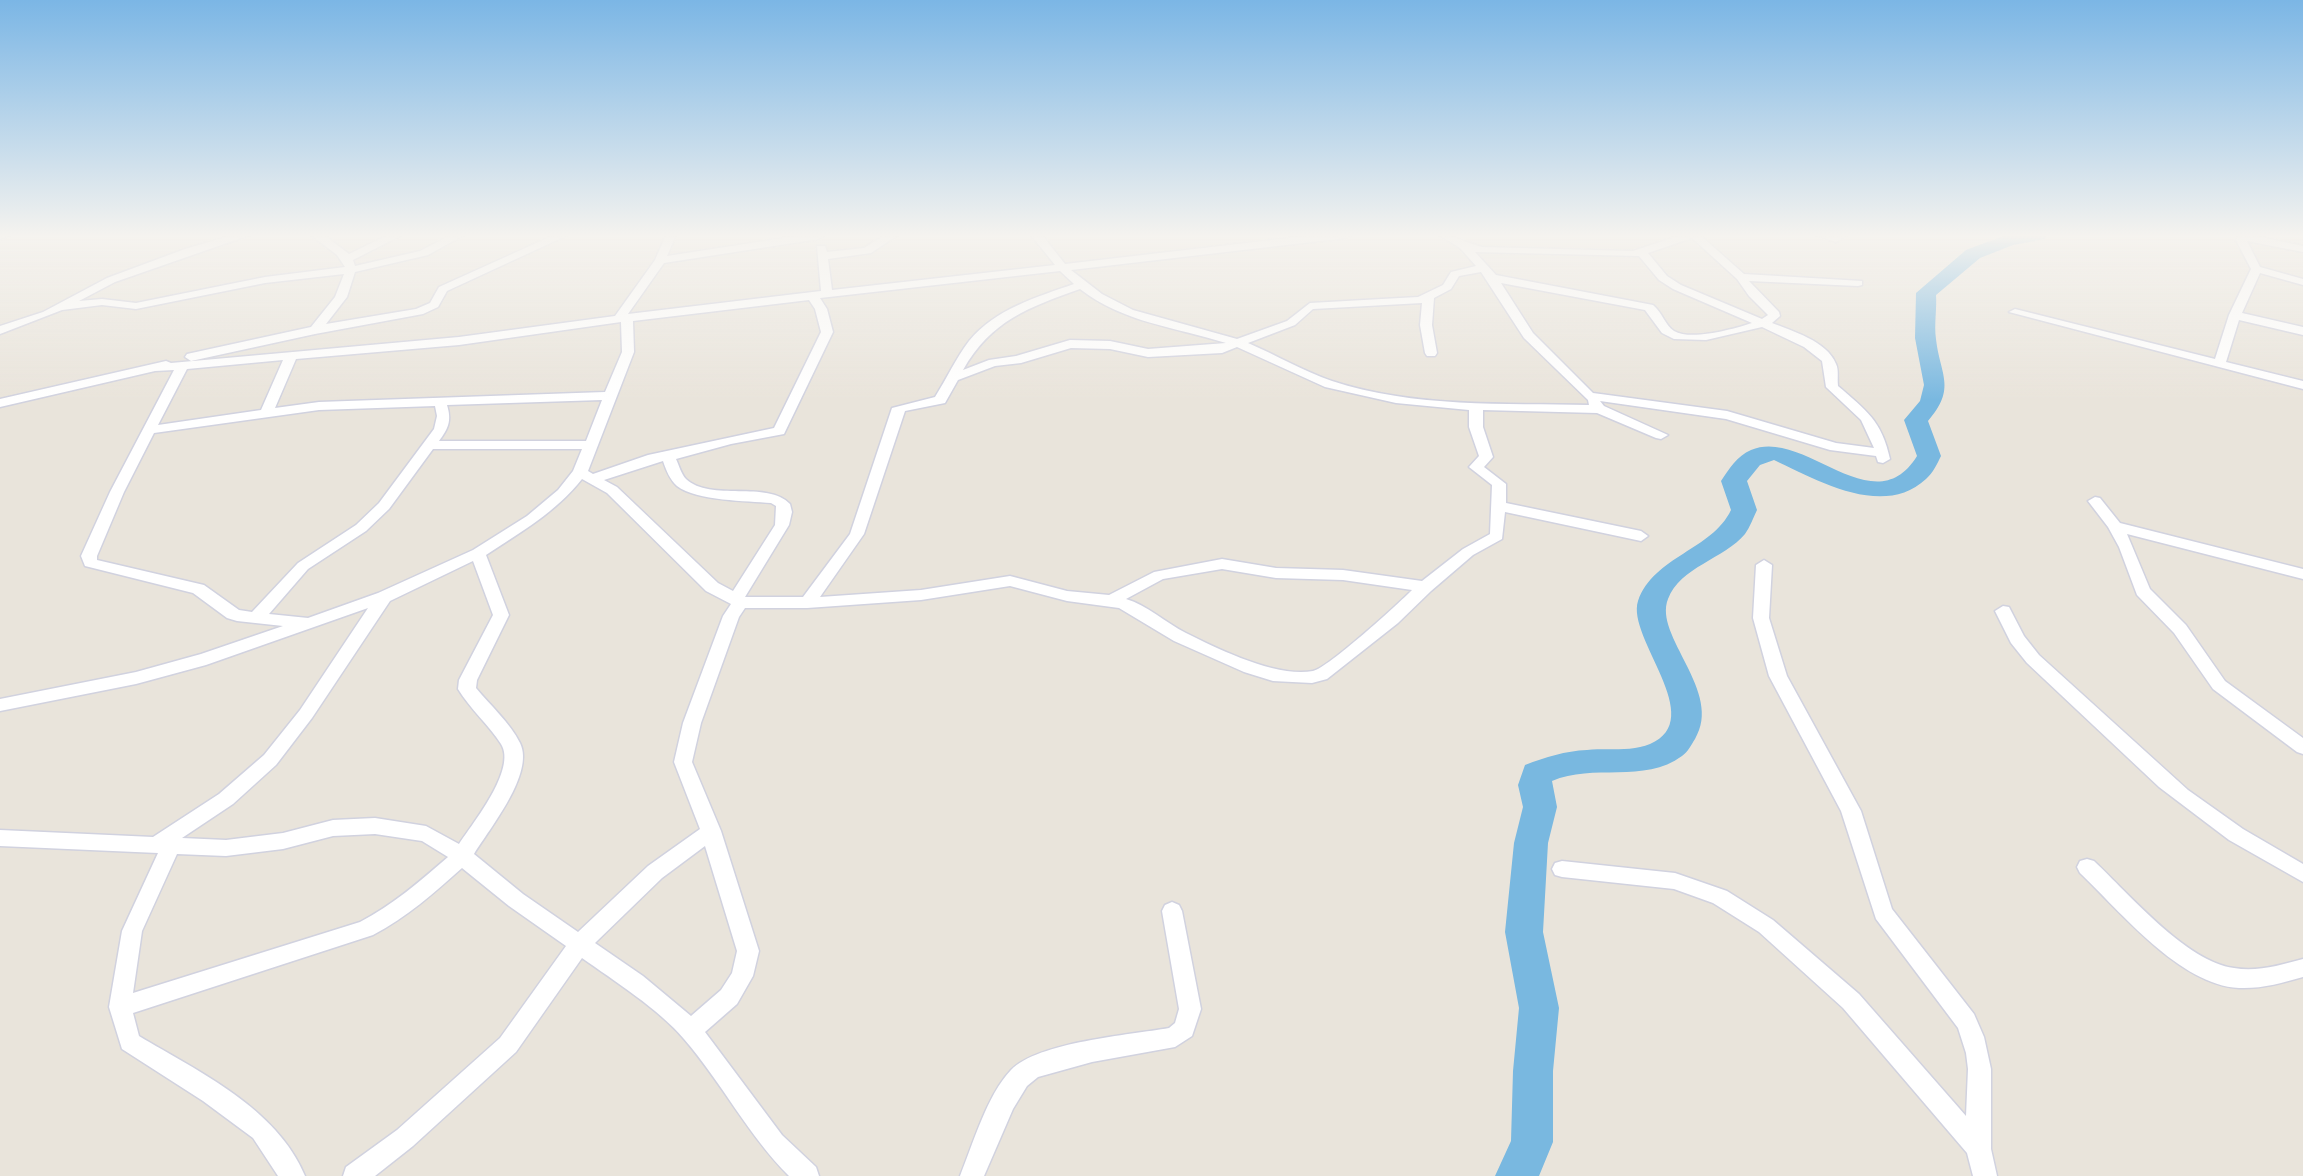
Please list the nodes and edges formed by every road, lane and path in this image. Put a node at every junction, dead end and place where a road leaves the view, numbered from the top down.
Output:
1 (93, 290) edge
2 (216, 290) edge
3 (343, 290) edge
4 (443, 290) edge
5 (641, 290) edge
6 (826, 290) edge
7 (864, 290) edge
8 (1068, 290) edge
9 (1091, 290) edge
10 (1442, 290) edge
11 (1499, 290) edge
12 (1568, 290) edge
13 (1684, 290) edge
14 (1750, 290) edge
15 (2247, 290) edge
16 (827, 294) junction
17 (812, 296) junction
18 (1428, 297) junction
19 (62, 307) junction
20 (2015, 312) dead end
21 (2235, 315) junction
22 (623, 318) junction
23 (1765, 324) junction
24 (0, 330) edge
25 (315, 330) junction
26 (2303, 331) edge
27 (1237, 343) junction
28 (1431, 353) dead end
29 (292, 355) junction
30 (2219, 365) junction
31 (182, 366) junction
32 (157, 368) junction
33 (954, 377) junction
34 (2303, 385) edge
35 (611, 396) junction
36 (1589, 396) junction
37 (440, 402) junction
38 (0, 403) edge
39 (1476, 407) junction
40 (1599, 409) junction
41 (265, 415) junction
42 (148, 430) junction
43 (1661, 435) dead end
44 (430, 445) junction
45 (591, 445) junction
46 (668, 457) junction
47 (586, 476) junction
48 (2095, 501) dead end
49 (1499, 506) junction
50 (2115, 526) junction
51 (1641, 536) dead end
52 (478, 553) junction
53 (1764, 565) dead end
54 (2303, 574) edge
55 (1425, 587) junction
56 (384, 597) junction
57 (1111, 600) junction
58 (738, 601) junction
59 (807, 603) junction
60 (2003, 611) dead end
61 (256, 619) junction
62 (307, 622) junction
63 (0, 705) edge
64 (2303, 747) edge
65 (710, 831) junction
66 (0, 838) edge
67 (163, 846) junction
68 (462, 856) junction
69 (2087, 867) dead end
70 (1562, 869) dead end
71 (2303, 874) edge
72 (1172, 911) dead end
73 (579, 945) junction
74 (2303, 968) edge
75 (120, 1007) junction
76 (691, 1030) junction
77 (1979, 1148) junction
78 (293, 1176) edge
79 (355, 1176) edge
80 (807, 1176) edge
81 (972, 1176) edge
82 (1985, 1176) edge

1 - 19 street
2 - 19 street
3 - 25 street
4 - 25 street
5 - 22 street
6 - 16 street
7 - 16 street
8 - 33 street
9 - 27 street
10 - 18 street
11 - 36 street
12 - 23 street
13 - 23 street
14 - 23 street
15 - 21 street
16 - 17 street
17 - 22 street
17 - 46 street
18 - 27 street
18 - 28 street
19 - 24 street
20 - 30 street
21 - 26 street
21 - 30 street
22 - 29 street
22 - 35 street
23 - 36 street
25 - 32 street
27 - 33 street
27 - 39 street
29 - 31 street
29 - 41 street
30 - 34 street
31 - 32 street
31 - 42 street
32 - 38 street
33 - 59 street
35 - 37 street
35 - 45 street
36 - 40 street
37 - 41 street
37 - 44 street
39 - 40 street
39 - 49 street
40 - 43 street
41 - 42 street
42 - 61 street
44 - 45 street
44 - 61 street
45 - 47 street
46 - 47 street
46 - 58 street
47 - 52 street
47 - 58 street
48 - 50 street
49 - 51 street
49 - 55 street
50 - 54 street
50 - 64 street
52 - 56 street
52 - 68 street
53 - 77 street
55 - 57 street
55 - 57 street
56 - 62 street
56 - 67 street
57 - 59 street
58 - 59 street
58 - 65 street
60 - 71 street
61 - 62 street
62 - 63 street
65 - 73 street
65 - 76 street
66 - 67 street
67 - 68 street
67 - 75 street
68 - 73 street
68 - 75 street
69 - 74 street
70 - 77 street
72 - 81 street
73 - 76 street
73 - 79 street
75 - 78 street
76 - 80 street
77 - 82 street

